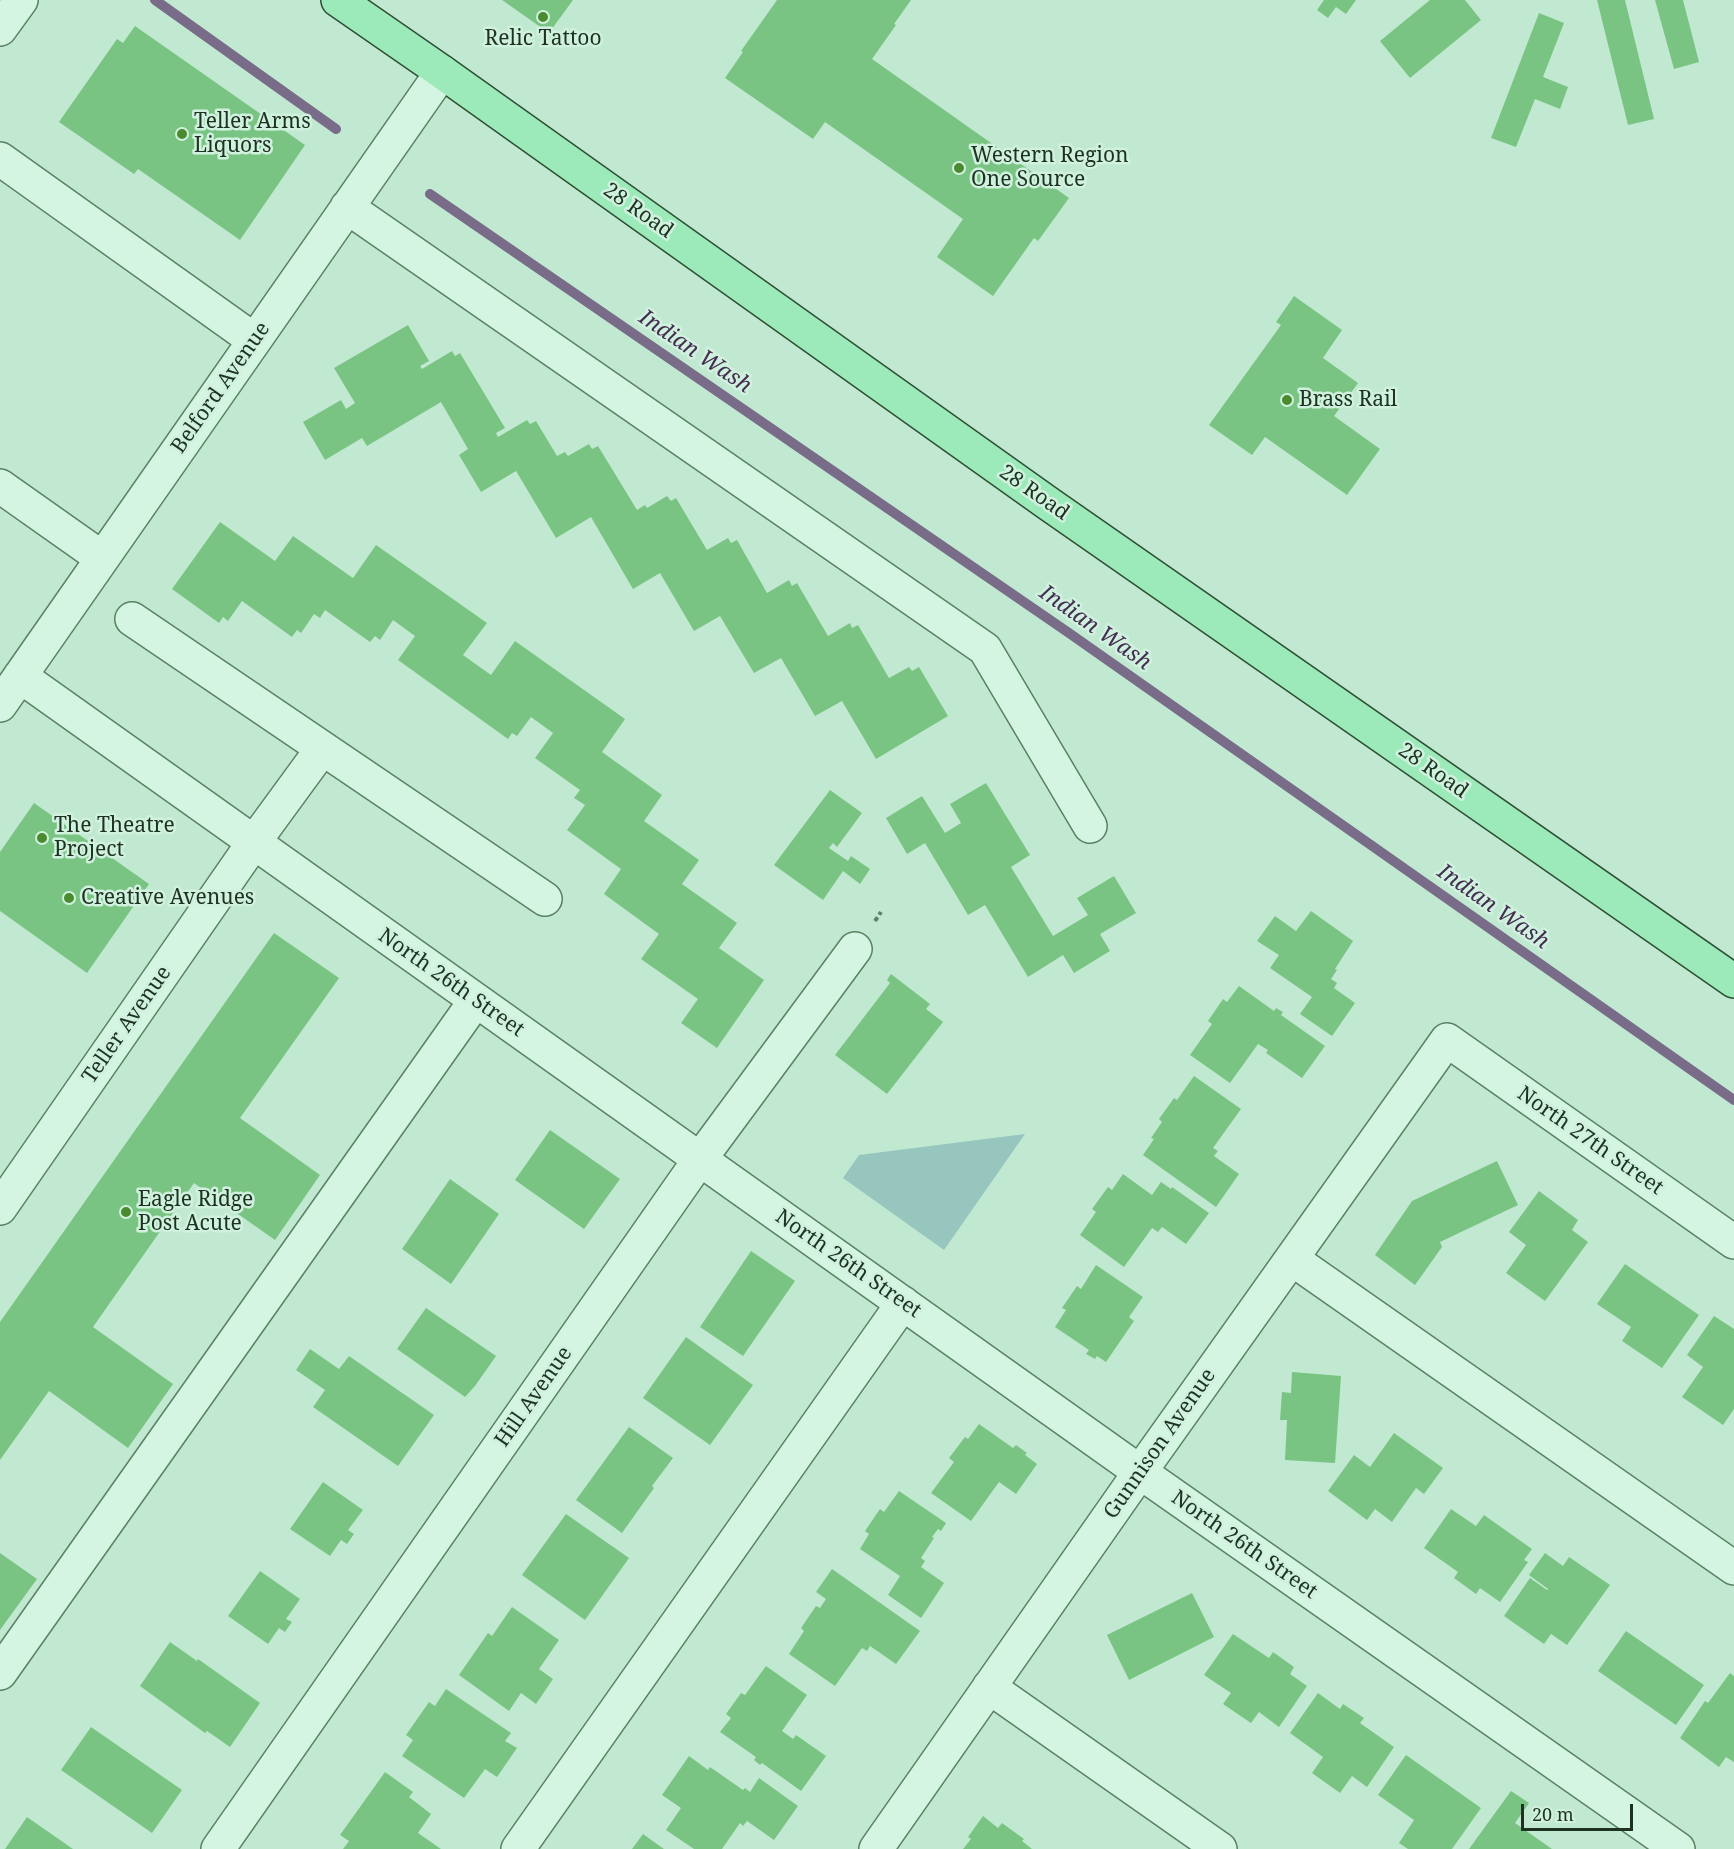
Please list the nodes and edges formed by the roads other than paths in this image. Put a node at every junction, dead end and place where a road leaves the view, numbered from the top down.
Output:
1 (21, 0) edge
2 (338, 0) edge
3 (0, 28) edge
4 (442, 72) junction
5 (0, 159) edge
6 (347, 207) junction
7 (254, 340) junction
8 (0, 486) edge
9 (102, 558) junction
10 (132, 619) dead end
11 (20, 676) junction
12 (0, 705) edge
13 (322, 749) junction
14 (1090, 826) dead end
15 (254, 842) junction
16 (545, 899) dead end
17 (855, 949) dead end
18 (1734, 981) edge
19 (477, 1000) junction
20 (1447, 1040) joint
21 (700, 1159) junction
22 (0, 1208) edge
23 (1734, 1242) edge
24 (1292, 1258) junction
25 (903, 1303) junction
26 (1140, 1472) junction
27 (1734, 1568) edge
28 (0, 1673) edge
29 (989, 1687) junction
30 (218, 1849) edge
31 (518, 1849) edge
32 (876, 1849) edge
33 (1220, 1849) edge
34 (1678, 1849) edge

1 - 3 street
2 - 4 main road, 28 Road
4 - 6 street, Belford Avenue
4 - 18 main road, 28 Road
5 - 7 street
6 - 7 street, Belford Avenue
6 - 14 street
7 - 9 street, Belford Avenue
8 - 9 street
9 - 11 street, Belford Avenue
10 - 13 street
11 - 12 street, Belford Avenue
11 - 15 street, North 26th Street
13 - 15 street, Teller Avenue
13 - 16 street
15 - 19 street, North 26th Street
15 - 22 street, Teller Avenue
17 - 21 street, Hill Avenue
19 - 21 street, North 26th Street
19 - 28 street
20 - 23 street, North 27th Street
20 - 24 street, Gunnison Avenue
21 - 25 street, North 26th Street
21 - 30 street, Hill Avenue
24 - 26 street, Gunnison Avenue
24 - 27 street
25 - 26 street, North 26th Street
25 - 31 street
26 - 29 street, Gunnison Avenue
26 - 34 street, North 26th Street
29 - 32 street, Gunnison Avenue
29 - 33 street

